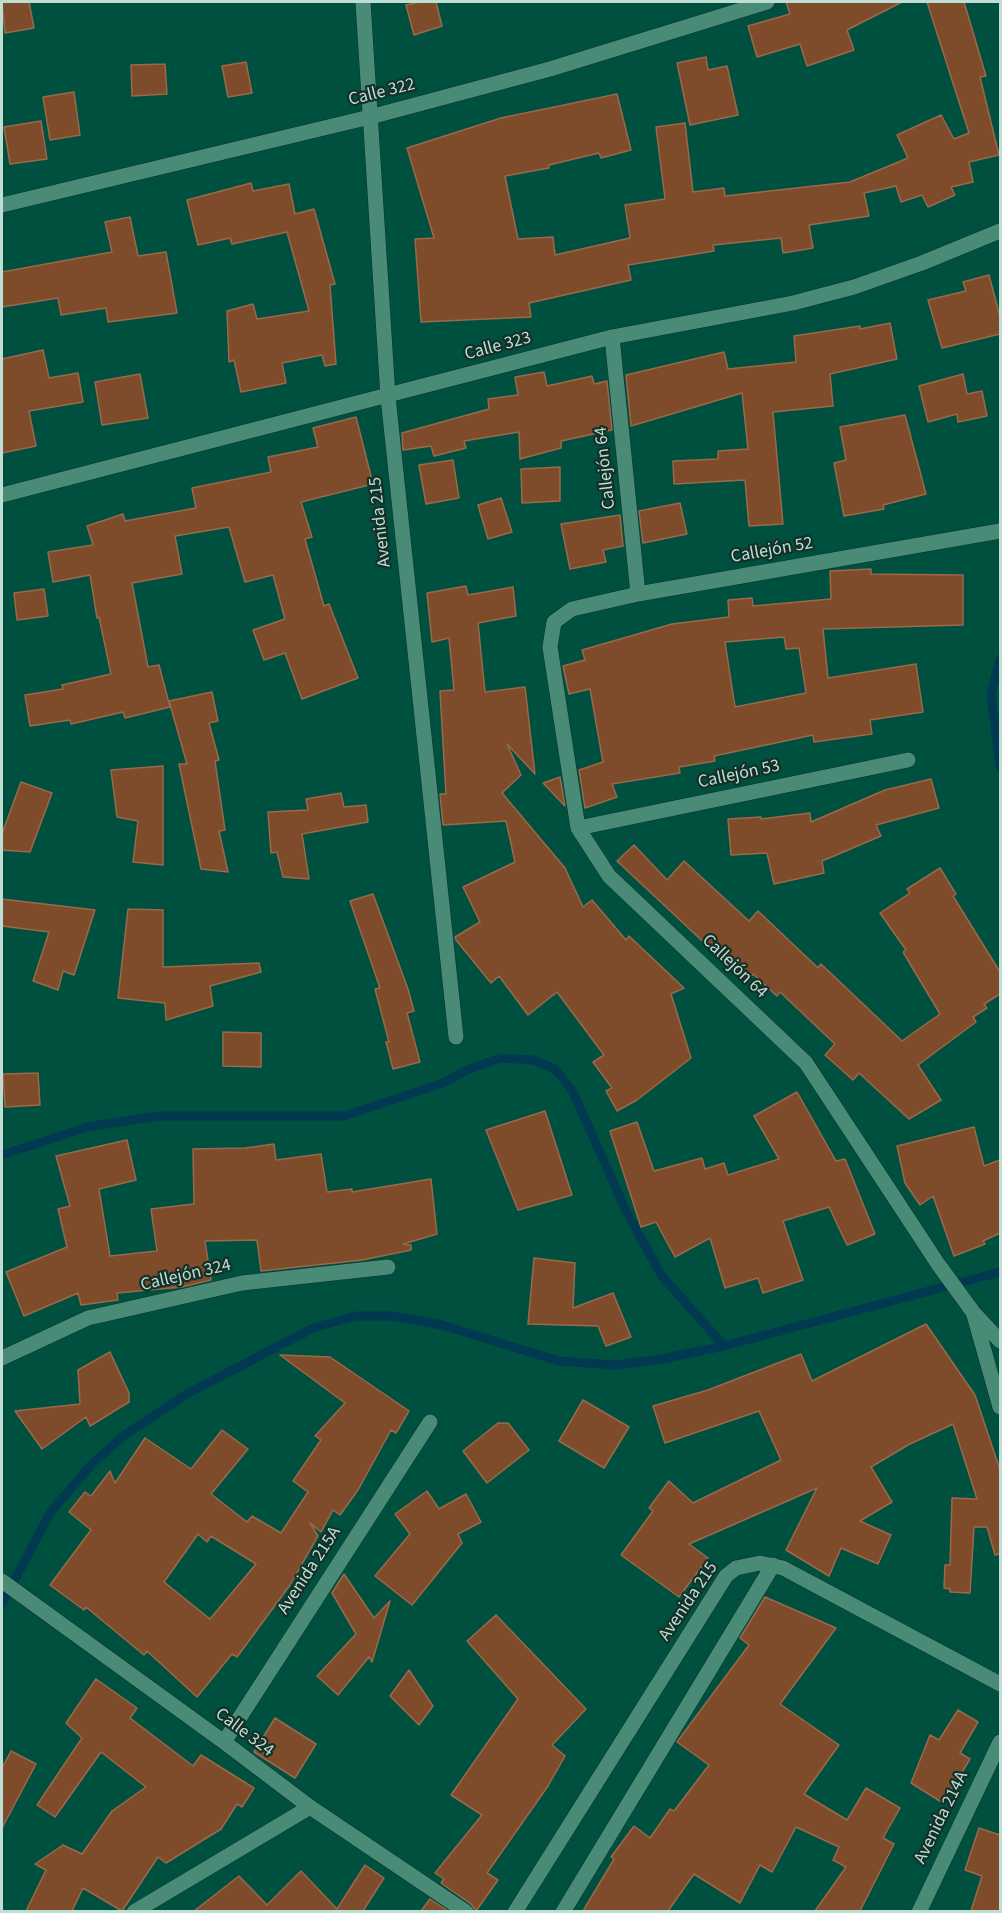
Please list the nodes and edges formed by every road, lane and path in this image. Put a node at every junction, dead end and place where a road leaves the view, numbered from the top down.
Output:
1 (363, 2) edge
2 (767, 2) edge
3 (370, 117) junction
4 (2, 205) edge
5 (1000, 231) edge
6 (612, 337) junction
7 (388, 397) junction
8 (2, 495) edge
9 (1000, 531) edge
10 (638, 594) junction
11 (554, 622) joint
12 (908, 760) dead end
13 (578, 828) junction
14 (456, 1037) dead end
15 (388, 1267) dead end
16 (973, 1312) junction
17 (1000, 1341) edge
18 (2, 1358) edge
19 (1000, 1407) edge
20 (429, 1422) dead end
21 (773, 1564) junction
22 (2, 1581) edge
23 (1000, 1684) edge
24 (224, 1742) junction
25 (1000, 1742) edge
26 (310, 1807) junction
27 (134, 1911) edge
28 (466, 1911) edge
29 (515, 1911) edge
30 (563, 1911) edge
31 (919, 1911) edge

1 - 3 street, Avenida 215
2 - 3 street, Calle 322
3 - 4 street, Calle 322
3 - 7 street, Avenida 215
5 - 6 street, Calle 323
6 - 7 street, Calle 323
6 - 10 street, Callejón 64
7 - 8 street, Calle 323
7 - 14 street, Avenida 215
9 - 10 street, Callejón 52
10 - 11 street, Callejón 52
11 - 13 street, Callejón 64
12 - 13 street, Callejón 53
13 - 16 street, Callejón 64
15 - 18 street, Callejón 324
16 - 17 street
16 - 19 street
20 - 24 street, Avenida 215A
21 - 23 street
21 - 29 street, Avenida 215
21 - 30 street
22 - 24 street, Calle 324
24 - 26 street, Calle 324
25 - 31 street, Avenida 214A
26 - 27 street
26 - 28 street, Calle 324

